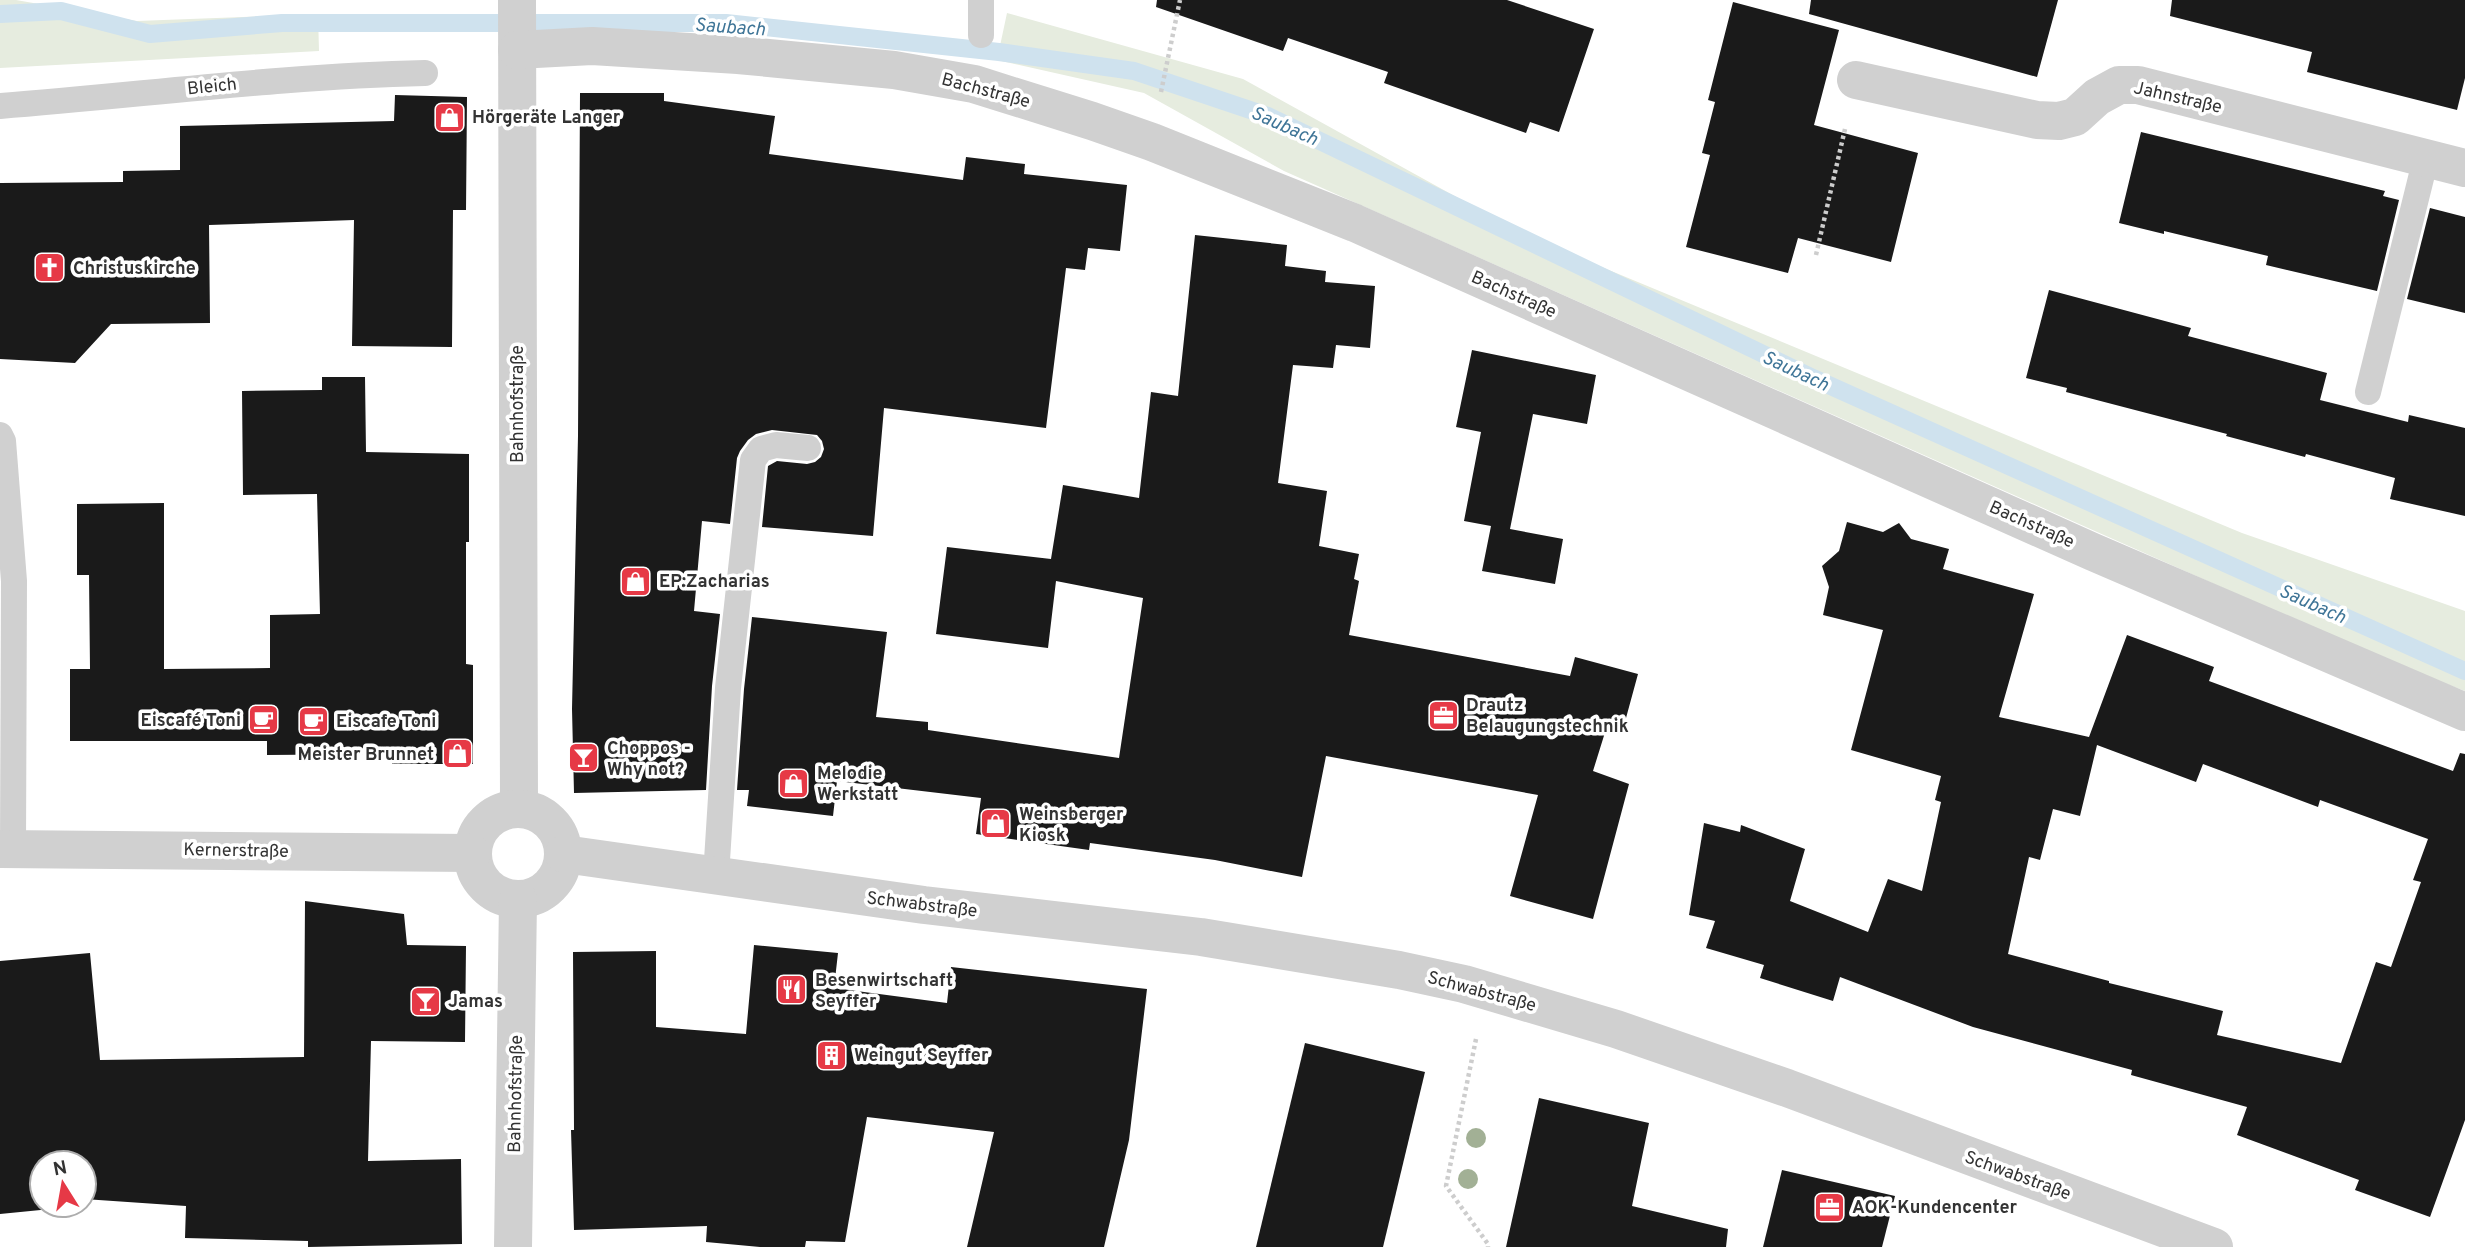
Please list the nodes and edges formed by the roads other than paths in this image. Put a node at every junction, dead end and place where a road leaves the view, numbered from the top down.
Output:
1 (517, 0) edge
2 (981, 0) edge
3 (981, 35) dead end
4 (517, 44) junction
5 (425, 73) dead end
6 (1856, 80) road end
7 (0, 106) edge
8 (2426, 158) junction
9 (2465, 168) edge
10 (2368, 392) dead end
11 (0, 435) edge
12 (808, 447) dead end
13 (2465, 712) edge
14 (519, 807) junction
15 (7, 848) edge
16 (472, 853) junction
17 (564, 855) junction
18 (716, 876) junction
19 (518, 900) junction
20 (513, 1247) edge
21 (2214, 1247) edge

1 - 4 street, Bahnhofstraße
2 - 3 lane
4 - 13 street, Bachstraße
4 - 14 street, Bahnhofstraße
5 - 7 lane, Bleich
6 - 8 street, Jahnstraße
8 - 9 street, Jahnstraße
8 - 10 lane
11 - 15 lane
12 - 18 lane
14 - 16 street
14 - 17 street
15 - 16 street, Kernerstraße
16 - 19 street
17 - 18 street, Schwabstraße
17 - 19 street
18 - 21 street, Schwabstraße
19 - 20 street, Bahnhofstraße

